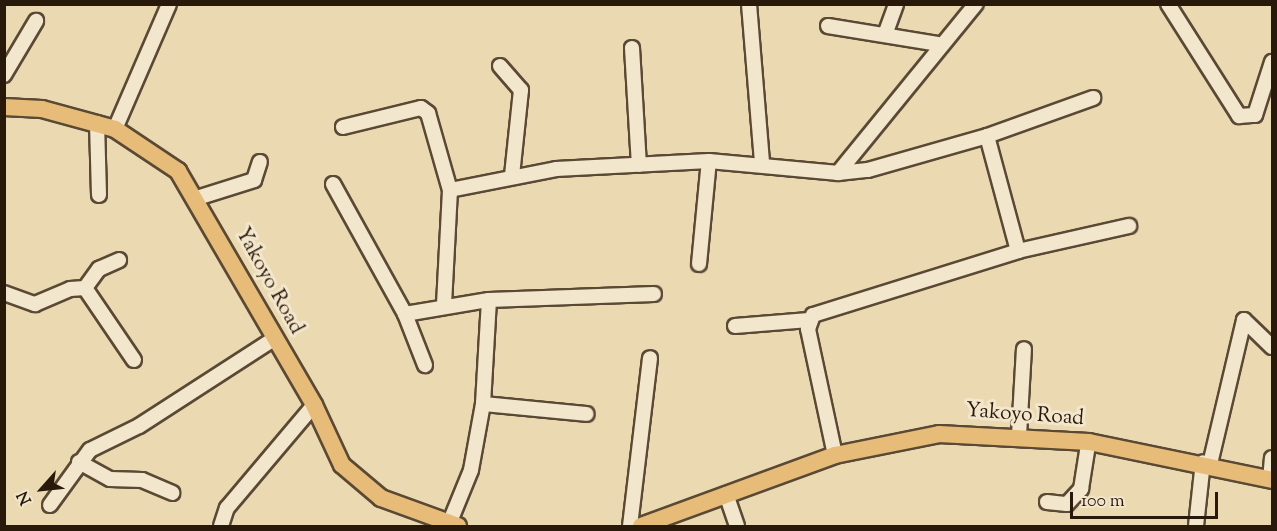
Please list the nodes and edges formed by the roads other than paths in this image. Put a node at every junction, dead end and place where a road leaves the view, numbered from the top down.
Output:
1 (169, 4) edge
2 (749, 4) edge
3 (896, 4) edge
4 (975, 4) edge
5 (1167, 4) edge
6 (36, 21) dead end
7 (828, 26) dead end
8 (886, 32) junction
9 (938, 44) junction
10 (632, 48) dead end
11 (1272, 65) edge
12 (500, 66) dead end
13 (4, 75) edge
14 (1093, 98) dead end
15 (4, 107) edge
16 (97, 123) junction
17 (343, 127) dead end
18 (115, 129) junction
19 (987, 136) junction
20 (709, 161) junction
21 (260, 162) dead end
22 (762, 163) junction
23 (639, 165) junction
24 (838, 173) junction
25 (512, 176) junction
26 (333, 184) dead end
27 (450, 190) junction
28 (99, 195) dead end
29 (197, 198) junction
30 (1129, 226) dead end
31 (1018, 251) junction
32 (118, 260) dead end
33 (699, 264) dead end
34 (86, 288) junction
35 (4, 293) edge
36 (654, 294) dead end
37 (489, 300) junction
38 (444, 304) junction
39 (405, 314) junction
40 (809, 320) junction
41 (735, 326) dead end
42 (275, 338) junction
43 (1272, 347) edge
44 (1024, 348) dead end
45 (650, 357) dead end
46 (134, 360) dead end
47 (425, 364) dead end
48 (483, 404) junction
49 (315, 405) junction
50 (587, 414) dead end
51 (1019, 435) junction
52 (1088, 445) junction
53 (835, 455) junction
54 (1272, 458) edge
55 (79, 462) junction
56 (1207, 463) junction
57 (1271, 480) edge
58 (172, 493) dead end
59 (726, 494) junction
60 (1047, 502) dead end
61 (50, 505) dead end
62 (419, 520) edge
63 (453, 525) edge
64 (221, 526) edge
65 (630, 526) edge
66 (641, 526) edge
67 (737, 526) edge
68 (1196, 526) edge

1 - 18 street
2 - 22 street
3 - 8 street
4 - 9 street
5 - 11 street
6 - 13 street
7 - 8 street
8 - 9 street
9 - 24 street
10 - 23 street
12 - 25 street
14 - 19 street
15 - 16 main road, Yakoyo Road
16 - 18 main road, Yakoyo Road
16 - 28 street
17 - 27 street
18 - 29 main road, Yakoyo Road
19 - 24 street
19 - 31 street
20 - 22 street
20 - 23 street
20 - 33 street
21 - 29 street
22 - 24 street
23 - 25 street
25 - 27 street
26 - 39 street
27 - 38 street
29 - 42 main road, Yakoyo Road
30 - 31 street
31 - 40 street
32 - 34 street
34 - 35 street
34 - 46 street
36 - 37 street
37 - 38 street
37 - 48 street
38 - 39 street
39 - 47 street
40 - 41 street
40 - 53 street
42 - 49 main road, Yakoyo Road
42 - 55 street
43 - 56 street
44 - 51 street
45 - 65 street
48 - 50 street
48 - 63 street
49 - 62 main road, Yakoyo Road
49 - 64 street
51 - 52 main road, Yakoyo Road
51 - 53 main road, Yakoyo Road
52 - 56 main road, Yakoyo Road
52 - 60 street
53 - 59 main road, Yakoyo Road
54 - 57 street
55 - 58 street
55 - 61 street
56 - 57 main road, Yakoyo Road
56 - 68 street
59 - 66 main road, Yakoyo Road
59 - 67 street
62 - 63 main road, Yakoyo Road

